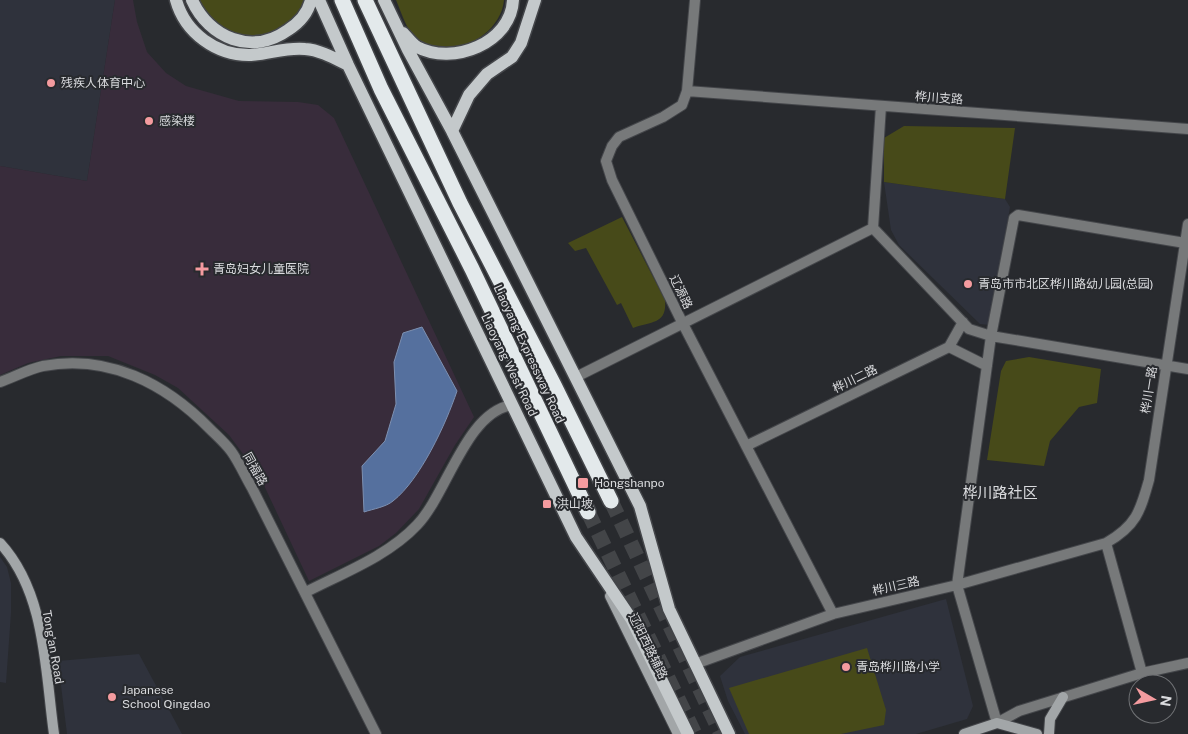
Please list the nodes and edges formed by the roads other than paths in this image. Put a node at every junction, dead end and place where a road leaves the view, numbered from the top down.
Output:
1 (176, 0) edge
2 (192, 0) edge
3 (311, 0) edge
4 (319, 0) edge
5 (342, 0) edge
6 (365, 0) edge
7 (384, 0) edge
8 (513, 0) edge
9 (535, 0) edge
10 (694, 0) edge
11 (396, 27) junction
12 (348, 65) junction
13 (687, 91) junction
14 (882, 106) junction
15 (1188, 129) edge
16 (452, 131) junction
17 (1188, 224) edge
18 (873, 228) junction
19 (1185, 243) junction
20 (682, 322) junction
21 (963, 322) junction
22 (991, 336) junction
23 (949, 347) junction
24 (1166, 365) junction
25 (987, 366) junction
26 (1188, 369) edge
27 (576, 377) junction
28 (0, 382) edge
29 (512, 405) junction
30 (746, 446) junction
31 (611, 501) tunnel mouth
32 (588, 512) tunnel mouth
33 (0, 543) edge
34 (1106, 543) junction
35 (597, 568) junction
36 (957, 585) junction
37 (306, 592) junction
38 (833, 614) junction
39 (1188, 663) edge
40 (695, 664) junction
41 (1142, 673) junction
42 (1063, 698) junction
43 (997, 723) junction
44 (54, 734) edge
45 (376, 734) edge
46 (678, 734) edge
47 (688, 734) edge
48 (729, 734) edge
49 (964, 734) edge
50 (1037, 734) edge
51 (1049, 734) edge

1 - 12 main road
2 - 3 main road
4 - 12 main road, Liaoyang West Road
5 - 32 highway, Liaoyang Expressway Road
6 - 31 highway, Liaoyang Expressway Road
7 - 11 main road
8 - 11 main road
9 - 16 main road
10 - 13 street
11 - 16 main road
12 - 29 main road, Liaoyang West Road
13 - 14 street, 桦川支路
13 - 20 street, 辽源路
14 - 15 street, 桦川支路
14 - 18 street
16 - 27 main road
17 - 19 street, 桦川一路
18 - 20 street
18 - 21 street
19 - 22 street
19 - 24 street, 桦川一路
20 - 27 street
20 - 30 street, 辽源路
21 - 22 street
21 - 23 street
22 - 24 street
22 - 25 street
23 - 25 street
23 - 30 street, 桦川二路
24 - 26 street
24 - 34 street, 桦川一路
25 - 36 street
27 - 40 main road
28 - 37 street, 同福路
29 - 35 main road, Liaoyang West Road
29 - 37 street
30 - 38 street, 辽源路
33 - 44 street, Tong'an Road
34 - 36 street, 桦川三路
34 - 41 street
35 - 46 street, 辽阳西路辅路
35 - 47 main road, Liaoyang West Road
36 - 38 street, 桦川三路
36 - 43 street
37 - 45 street, 同福路
38 - 40 street, 桦川三路
39 - 41 street
40 - 48 main road
41 - 42 street
42 - 43 street
42 - 51 street
43 - 49 street
43 - 50 street

